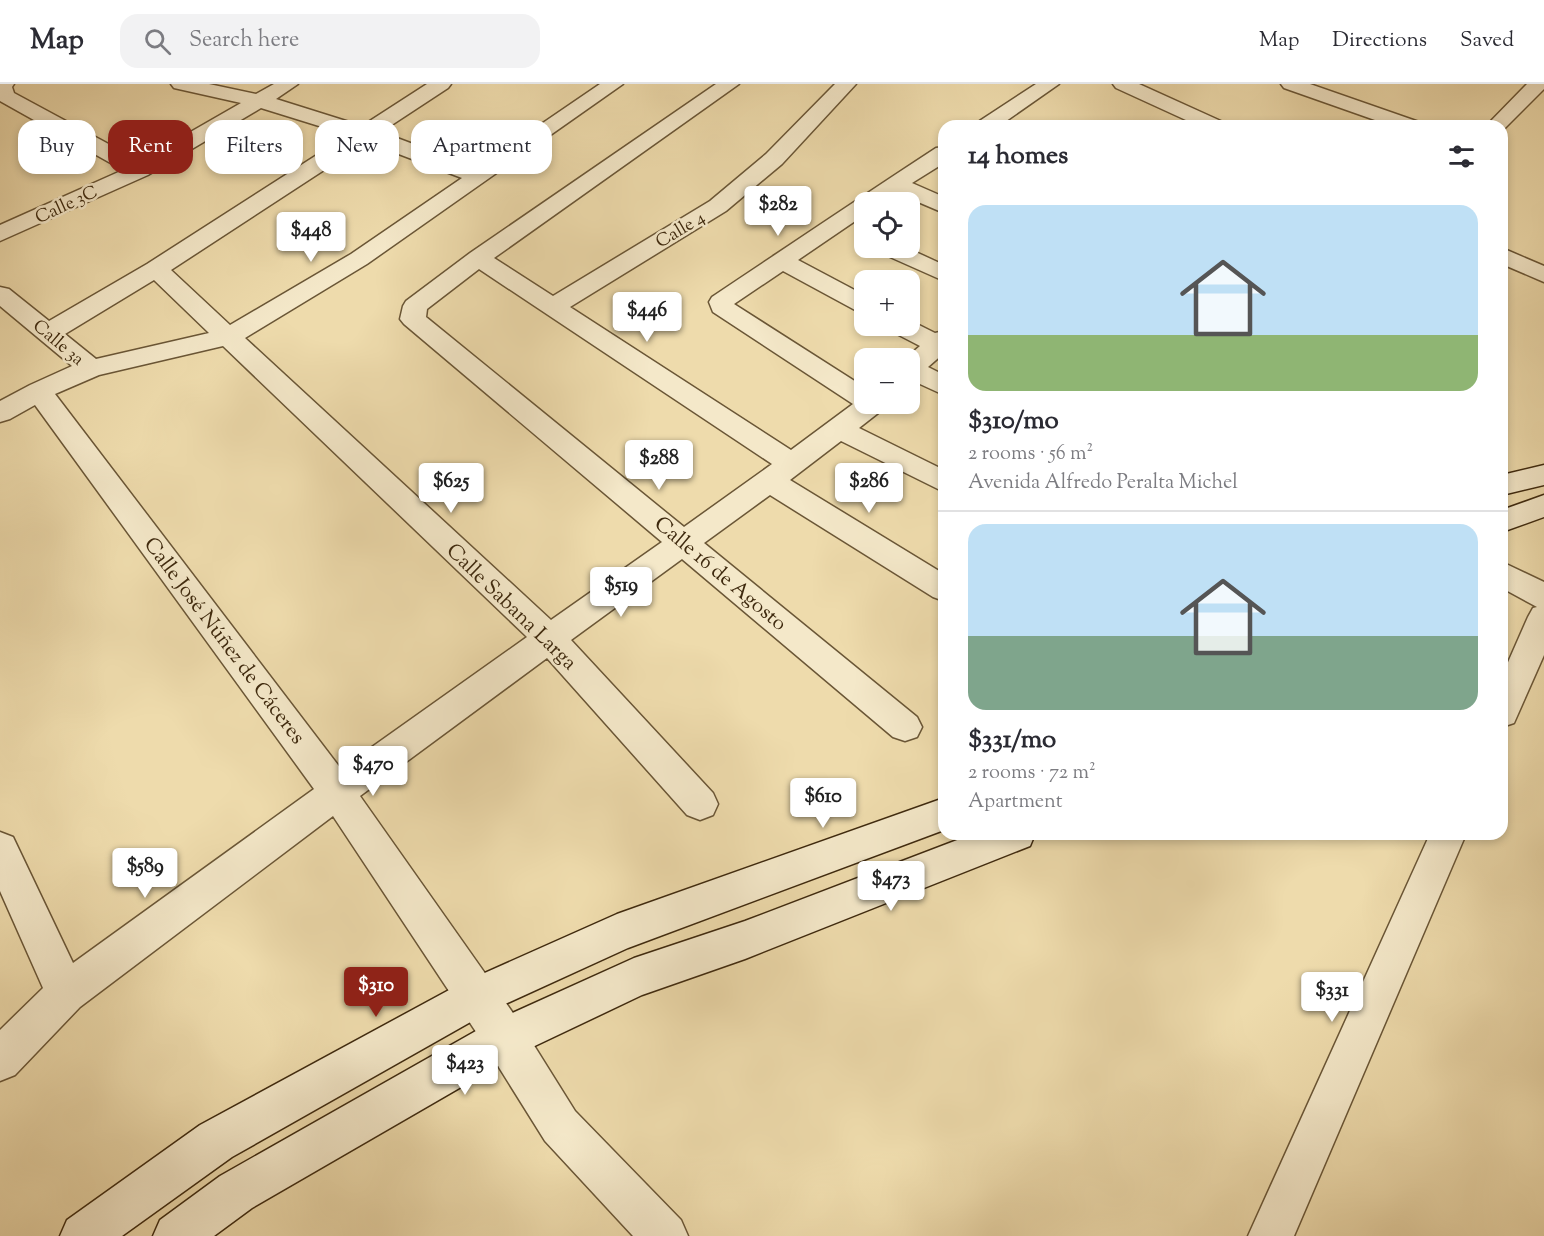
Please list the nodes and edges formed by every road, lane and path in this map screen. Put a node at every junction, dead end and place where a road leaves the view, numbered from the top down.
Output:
1 (4, 84) edge
2 (181, 84) edge
3 (288, 84) edge
4 (441, 84) edge
5 (613, 84) edge
6 (729, 84) edge
7 (1049, 84) edge
8 (1123, 84) edge
9 (1291, 84) edge
10 (1538, 84) edge
11 (835, 86) edge
12 (1318, 88) edge
13 (260, 102) junction
14 (320, 120) edge
15 (387, 120) edge
16 (1005, 120) edge
17 (1197, 120) edge
18 (1397, 120) edge
19 (1502, 120) edge
20 (193, 140) edge
21 (399, 146) edge
22 (108, 152) edge
23 (938, 157) edge
24 (315, 167) edge
25 (131, 174) edge
26 (478, 176) junction
27 (896, 184) junction
28 (884, 192) edge
29 (938, 203) edge
30 (854, 212) edge
31 (838, 222) junction
32 (854, 230) edge
33 (0, 234) edge
34 (478, 258) junction
35 (910, 258) edge
36 (780, 260) junction
37 (1508, 261) edge
38 (156, 269) junction
39 (938, 271) edge
40 (1544, 274) edge
41 (0, 294) edge
42 (854, 300) edge
43 (553, 307) junction
44 (48, 333) junction
45 (920, 334) edge
46 (228, 338) junction
47 (938, 341) edge
48 (938, 344) edge
49 (920, 360) edge
50 (91, 368) junction
51 (920, 374) edge
52 (938, 383) edge
53 (39, 391) junction
54 (854, 393) edge
55 (0, 413) edge
56 (858, 414) edge
57 (839, 429) junction
58 (781, 473) junction
59 (1544, 475) edge
60 (938, 479) edge
61 (1508, 484) edge
62 (1544, 506) edge
63 (1508, 519) edge
64 (684, 542) junction
65 (1508, 577) edge
66 (938, 585) edge
67 (1544, 597) edge
68 (1544, 617) edge
69 (550, 639) junction
70 (1508, 699) edge
71 (905, 727) dead end
72 (337, 792) junction
73 (700, 804) dead end
74 (938, 816) edge
75 (1002, 840) edge
76 (1445, 840) edge
77 (0, 849) edge
78 (66, 993) junction
79 (476, 997) junction
80 (504, 1038) junction
81 (0, 1060) edge
82 (83, 1236) edge
83 (176, 1236) edge
84 (664, 1236) edge
85 (1271, 1236) edge

1 - 22 street
2 - 13 street
3 - 13 street, Calle 3C
4 - 15 street
5 - 26 street
6 - 34 street
7 - 16 street
8 - 17 street
9 - 12 street
10 - 19 street
11 - 43 street, Calle 4
12 - 18 street
13 - 14 street
13 - 20 street, Calle 3C
21 - 26 street
23 - 27 street
24 - 38 street
25 - 33 street, Calle 3C
26 - 46 street
27 - 28 street
27 - 29 street
30 - 31 street
31 - 32 street
31 - 36 street
34 - 43 street
34 - 64 street, Calle 16 de Agosto
35 - 39 street
36 - 42 street
36 - 54 street
37 - 40 street
38 - 44 street
38 - 46 street, Calle Sabana Larga
41 - 44 street, Calle 3a
43 - 58 street
44 - 50 street, Calle 3a
45 - 47 street
46 - 50 street
46 - 69 street, Calle Sabana Larga
48 - 49 street
50 - 53 street
51 - 52 street
53 - 55 street
53 - 72 street, Calle José Núñez de Cáceres
56 - 57 street
57 - 58 street
57 - 60 street
58 - 64 street
58 - 66 street
59 - 61 street
62 - 63 street
64 - 69 street
64 - 71 street, Calle 16 de Agosto
65 - 67 street
68 - 70 street
69 - 72 street
69 - 73 street, Calle Sabana Larga
72 - 78 street
72 - 79 street, Calle José Núñez de Cáceres
74 - 79 street
75 - 80 street
76 - 85 street
77 - 78 street
78 - 81 street
79 - 80 street, Calle José Núñez de Cáceres
79 - 82 street
80 - 83 street
80 - 84 street, Calle José Núñez de Cáceres

